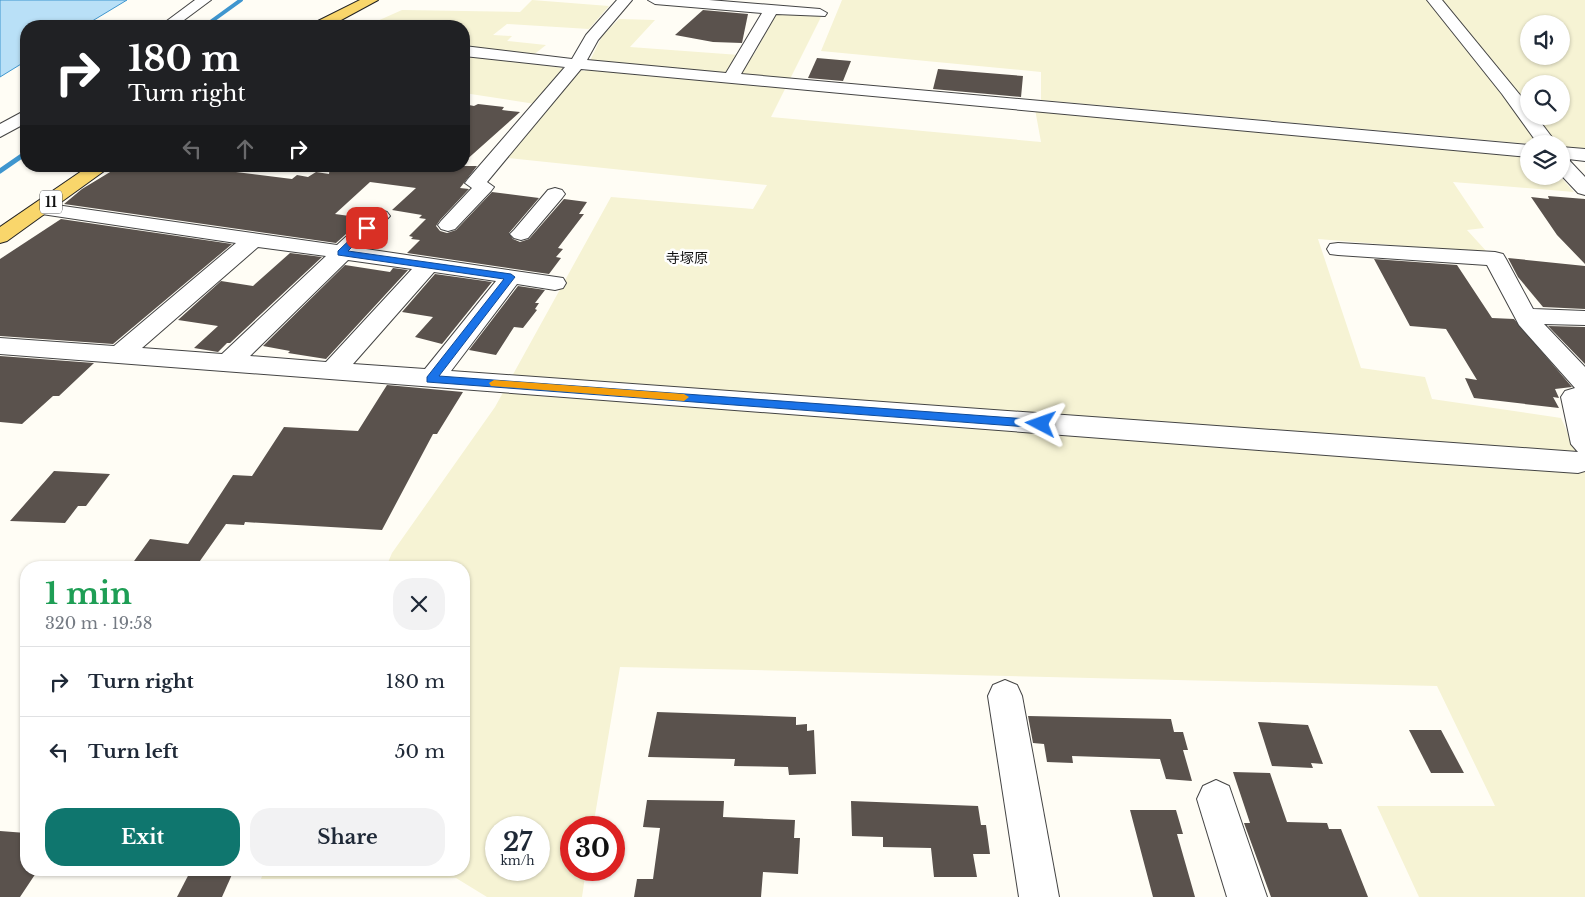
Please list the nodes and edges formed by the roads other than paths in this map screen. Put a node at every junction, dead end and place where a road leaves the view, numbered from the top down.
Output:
1 (204, 0) edge
2 (372, 0) edge
3 (625, 0) edge
4 (654, 0) edge
5 (1434, 0) edge
6 (772, 9) junction
7 (820, 13) dead end
8 (175, 20) edge
9 (331, 20) edge
10 (470, 53) edge
11 (577, 64) junction
12 (731, 78) junction
13 (20, 119) edge
14 (0, 132) edge
15 (1541, 135) edge
16 (1520, 149) edge
17 (1570, 154) edge
18 (1585, 155) edge
19 (94, 172) edge
20 (1570, 173) edge
21 (1585, 189) edge
22 (555, 194) dead end
23 (42, 209) junction
24 (380, 216) dead end
25 (448, 224) dead end
26 (521, 234) dead end
27 (0, 237) edge
28 (253, 240) junction
29 (1338, 249) dead end
30 (341, 253) junction
31 (428, 265) junction
32 (511, 277) junction
33 (555, 283) dead end
34 (1526, 316) junction
35 (1585, 318) edge
36 (0, 346) edge
37 (118, 356) junction
38 (227, 364) junction
39 (333, 370) junction
40 (431, 379) junction
41 (1585, 383) edge
42 (1585, 398) edge
43 (1585, 444) edge
44 (1585, 460) edge
45 (1005, 696) dead end
46 (1216, 800) dead end
47 (1039, 897) edge
48 (1247, 897) edge

1 - 8 street
2 - 9 main road
3 - 11 street
4 - 6 street
5 - 15 street
6 - 7 street
6 - 12 street
10 - 11 street
11 - 12 street
11 - 25 street
12 - 16 street
13 - 14 street
17 - 18 street
19 - 23 main road, 11
20 - 21 street
22 - 26 street
23 - 27 main road, 11
23 - 28 street
24 - 30 street
28 - 30 street
28 - 37 street
29 - 34 street
30 - 31 street
30 - 38 street
31 - 32 street
31 - 39 street
32 - 33 street
32 - 40 street
34 - 35 street
34 - 41 street
36 - 37 street
37 - 38 street
38 - 39 street
39 - 40 street
40 - 44 street
42 - 43 street
45 - 47 street
46 - 48 street

